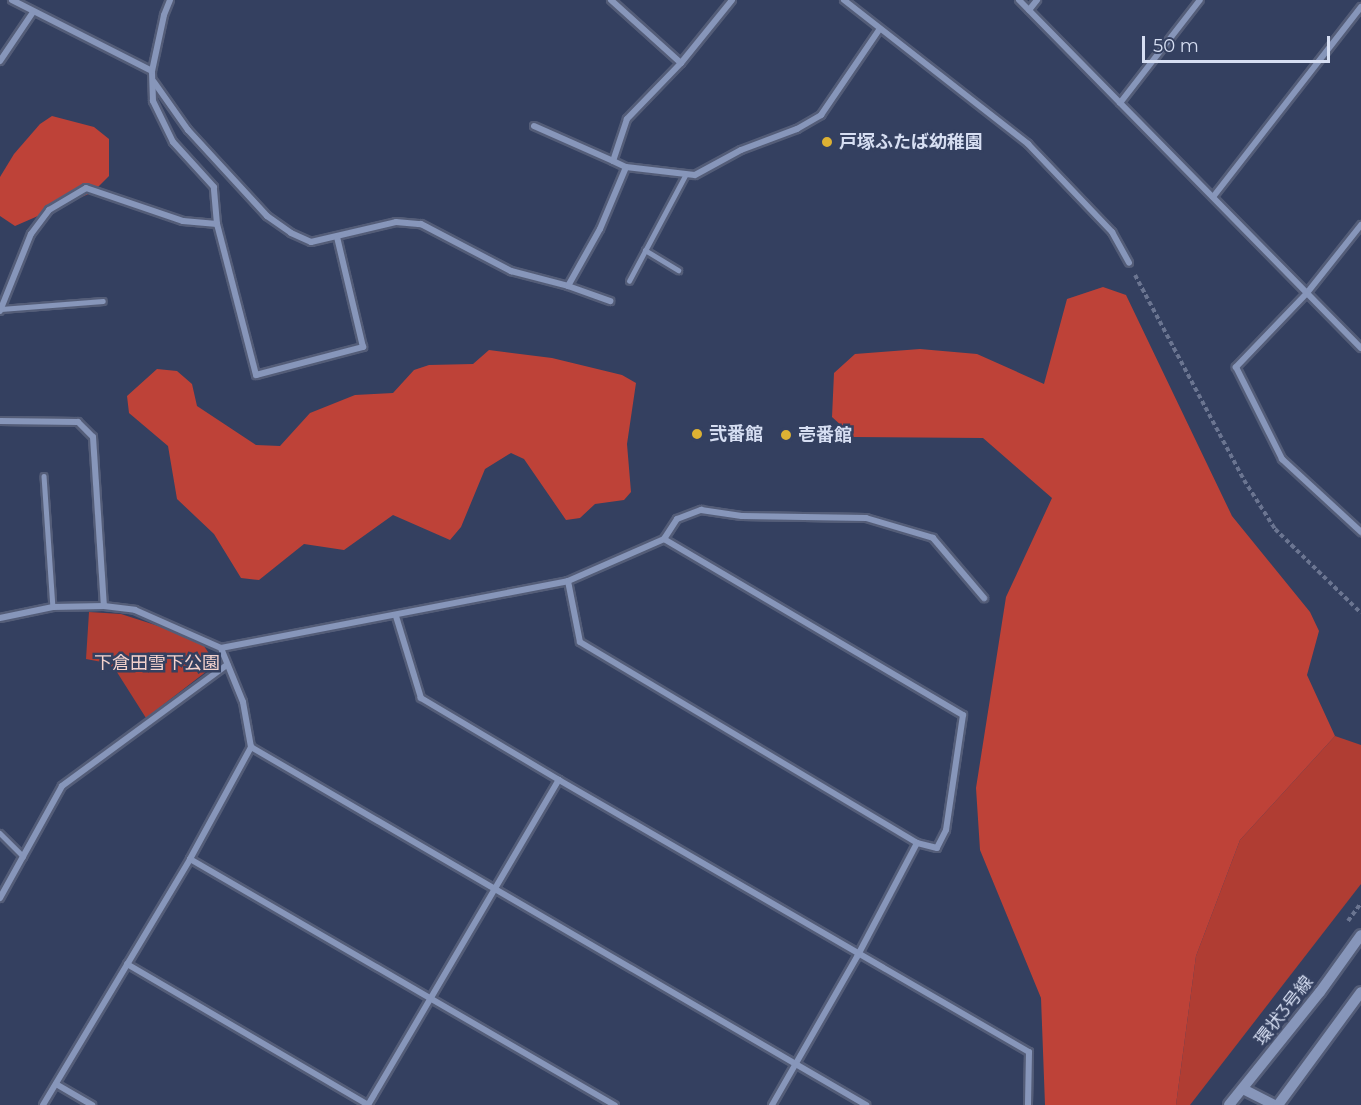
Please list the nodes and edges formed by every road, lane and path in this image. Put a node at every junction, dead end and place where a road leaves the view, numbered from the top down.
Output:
1 (12, 0) edge
2 (170, 0) edge
3 (610, 0) edge
4 (732, 0) edge
5 (844, 0) edge
6 (1019, 0) edge
7 (1037, 0) edge
8 (1200, 0) edge
9 (1361, 7) edge
10 (1029, 10) junction
11 (33, 12) junction
12 (879, 30) junction
13 (0, 61) edge
14 (681, 63) junction
15 (152, 71) junction
16 (154, 82) junction
17 (1120, 103) junction
18 (534, 126) dead end
19 (613, 161) junction
20 (626, 167) junction
21 (686, 174) junction
22 (1213, 197) junction
23 (217, 224) junction
24 (1361, 225) edge
25 (337, 237) junction
26 (645, 250) junction
27 (1129, 263) joint
28 (678, 270) dead end
29 (629, 281) dead end
30 (568, 286) junction
31 (1307, 293) junction
32 (103, 301) dead end
33 (610, 301) dead end
34 (0, 310) edge
35 (1361, 348) edge
36 (0, 421) edge
37 (44, 477) dead end
38 (1361, 532) edge
39 (664, 539) junction
40 (568, 580) junction
41 (984, 597) dead end
42 (104, 606) junction
43 (53, 607) junction
44 (1361, 613) edge
45 (396, 616) junction
46 (0, 618) edge
47 (220, 648) junction
48 (227, 666) junction
49 (251, 747) junction
50 (559, 780) junction
51 (0, 833) edge
52 (917, 843) junction
53 (23, 856) junction
54 (190, 859) junction
55 (494, 888) junction
56 (0, 897) edge
57 (1361, 935) edge
58 (858, 955) junction
59 (127, 964) junction
60 (1361, 992) edge
61 (430, 998) junction
62 (796, 1064) junction
63 (56, 1084) junction
64 (1243, 1089) junction
65 (43, 1105) edge
66 (92, 1105) edge
67 (368, 1105) edge
68 (615, 1105) edge
69 (772, 1105) edge
70 (866, 1105) edge
71 (1028, 1105) edge
72 (1229, 1105) edge
73 (1276, 1105) edge

1 - 11 street
2 - 15 street
3 - 14 street
4 - 14 street
5 - 12 street
6 - 10 street
7 - 10 street
8 - 17 street
9 - 22 street
10 - 17 street
11 - 13 street
11 - 15 street
12 - 21 street
12 - 27 street
14 - 19 street
15 - 16 street
16 - 23 street
16 - 25 street
17 - 22 street
18 - 19 street
19 - 20 street
20 - 21 street
20 - 30 street
21 - 26 lane
22 - 31 street
23 - 25 street
23 - 34 street
24 - 31 street
25 - 30 street
26 - 28 lane
26 - 29 lane
27 - 44 path
30 - 33 street
31 - 35 street
31 - 38 street
32 - 34 lane
36 - 42 street
37 - 43 lane
39 - 40 street
39 - 41 street
39 - 52 street
40 - 45 street
40 - 52 street
42 - 43 street
42 - 47 street
43 - 46 street
45 - 47 street
45 - 50 street
47 - 48 street
48 - 49 street
48 - 53 street
49 - 54 street
49 - 55 street
50 - 55 street
50 - 58 street
51 - 53 lane
52 - 58 street
53 - 56 street
54 - 59 street
54 - 61 street
55 - 61 street
55 - 62 street
57 - 64 street, 環状3号線
58 - 62 street
58 - 71 street
59 - 63 street
59 - 67 street
60 - 73 street
61 - 67 street
61 - 68 street
62 - 69 street
62 - 70 street
63 - 65 street
63 - 66 street
64 - 72 street, 環状3号線
64 - 73 street

